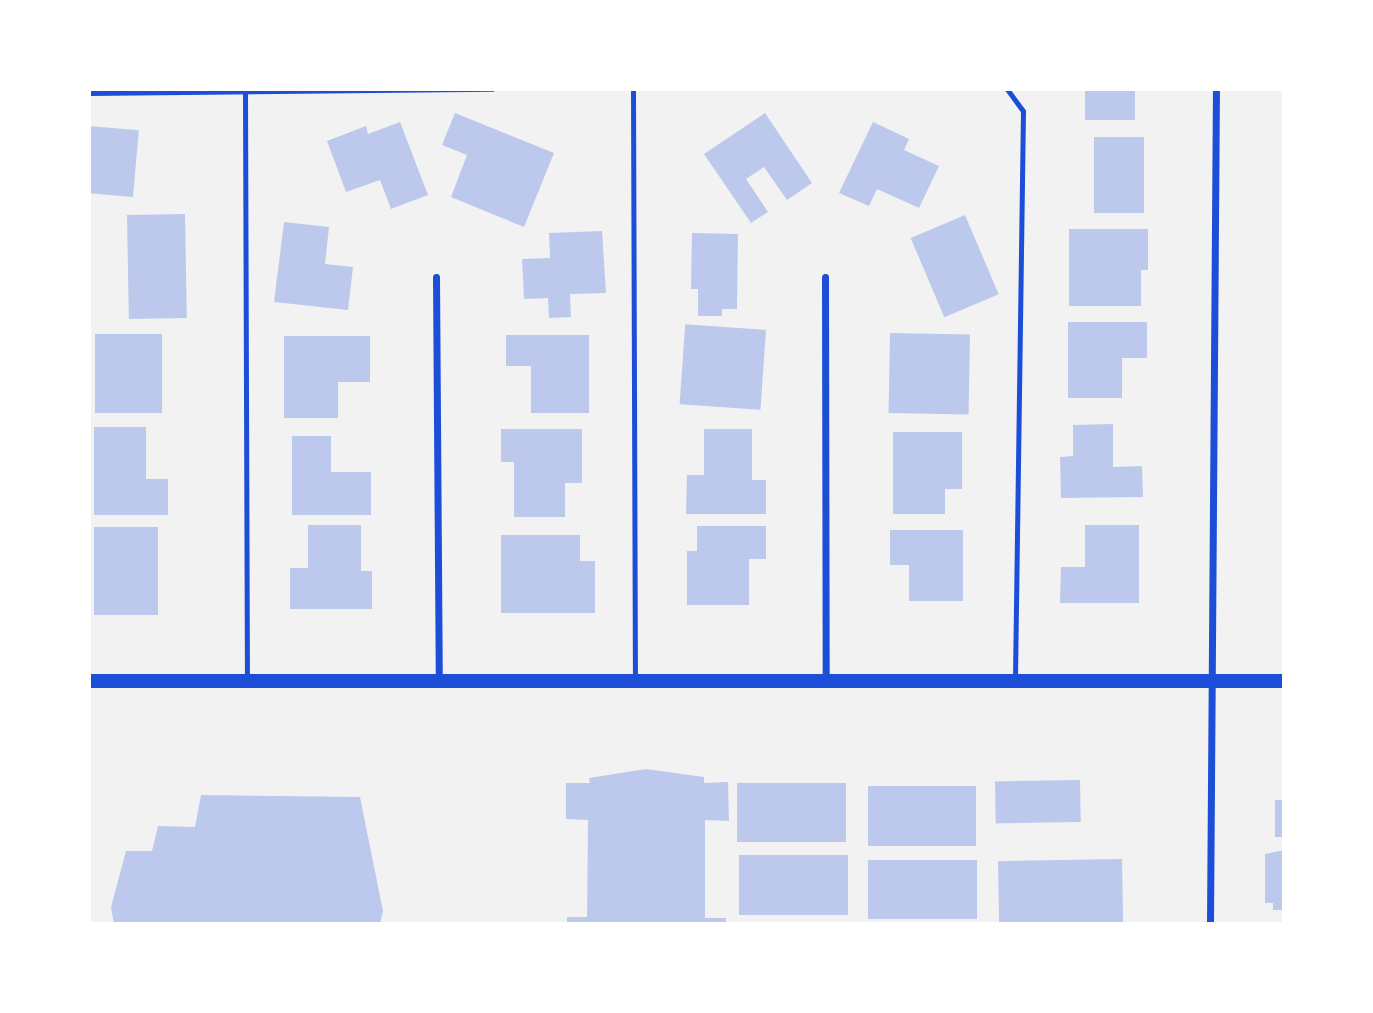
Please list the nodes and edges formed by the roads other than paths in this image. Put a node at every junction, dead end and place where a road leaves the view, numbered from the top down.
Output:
1 (493, 89) edge
2 (632, 89) edge
3 (1007, 89) edge
4 (1216, 89) edge
5 (245, 92) junction
6 (89, 93) edge
7 (436, 277) dead end
8 (825, 277) dead end
9 (439, 680) junction
10 (635, 680) junction
11 (826, 680) junction
12 (89, 681) edge
13 (247, 681) junction
14 (1015, 681) junction
15 (1209, 681) junction
16 (1284, 681) edge
17 (1210, 924) edge

1 - 5 lane
2 - 10 lane
3 - 14 lane
4 - 15 street
5 - 6 lane
5 - 13 lane
7 - 9 street
8 - 11 street
9 - 10 main road
9 - 13 main road
10 - 11 main road
11 - 14 main road
12 - 13 main road
14 - 15 main road
15 - 16 main road
15 - 17 street

